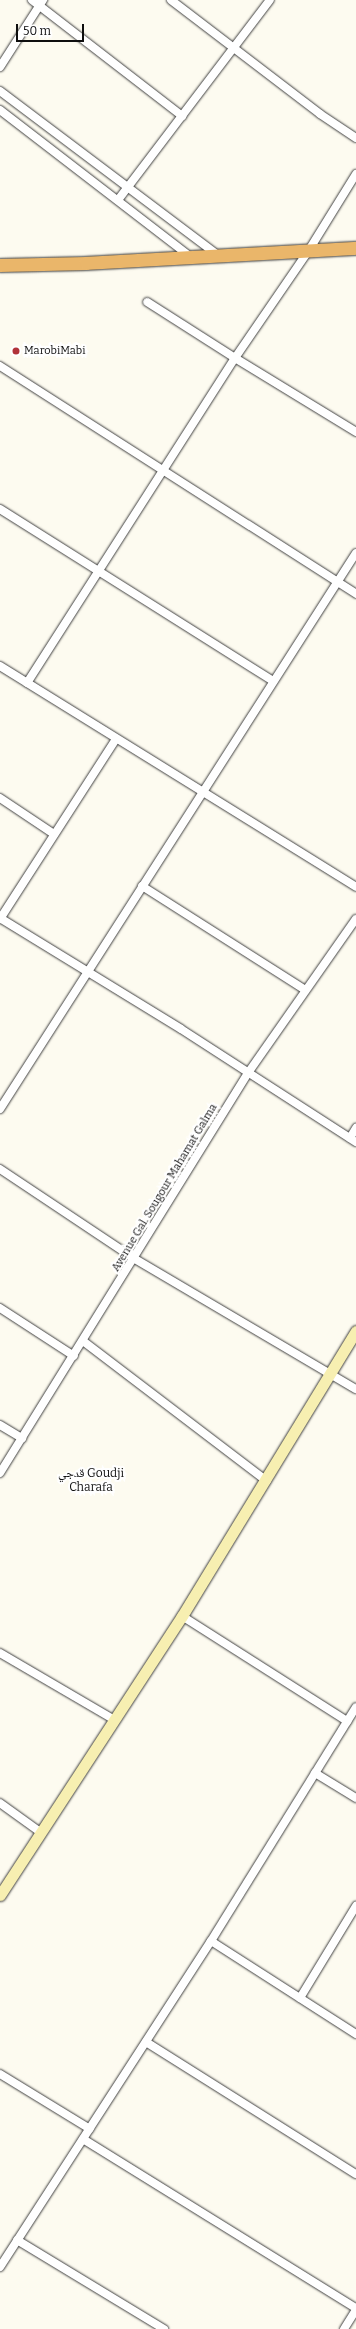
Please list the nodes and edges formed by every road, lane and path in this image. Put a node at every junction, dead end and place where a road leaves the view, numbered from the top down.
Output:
1 (32, 0) edge
2 (171, 0) edge
3 (270, 0) edge
4 (41, 3) edge
5 (233, 47) junction
6 (0, 67) edge
7 (0, 91) edge
8 (0, 110) edge
9 (182, 116) junction
10 (356, 138) edge
11 (356, 174) edge
12 (127, 188) junction
13 (118, 200) junction
14 (356, 248) edge
15 (309, 250) junction
16 (218, 255) junction
17 (191, 257) junction
18 (0, 265) edge
19 (147, 302) dead end
20 (235, 358) junction
21 (0, 366) edge
22 (356, 432) edge
23 (163, 471) junction
24 (0, 509) edge
25 (356, 553) edge
26 (99, 571) junction
27 (337, 582) junction
28 (356, 594) edge
29 (0, 666) edge
30 (273, 682) junction
31 (27, 683) junction
32 (116, 739) junction
33 (201, 792) junction
34 (0, 798) edge
35 (54, 834) junction
36 (142, 886) junction
37 (356, 888) edge
38 (0, 918) edge
39 (356, 919) edge
40 (87, 973) junction
41 (305, 990) junction
42 (248, 1073) junction
43 (0, 1109) edge
44 (356, 1128) edge
45 (353, 1140) edge
46 (0, 1169) edge
47 (135, 1259) junction
48 (0, 1308) edge
49 (356, 1331) edge
50 (83, 1341) junction
51 (74, 1356) junction
52 (330, 1372) junction
53 (356, 1389) edge
54 (0, 1425) edge
55 (22, 1438) junction
56 (0, 1473) edge
57 (267, 1481) junction
58 (182, 1616) junction
59 (0, 1653) edge
60 (356, 1707) edge
61 (113, 1719) junction
62 (347, 1721) junction
63 (315, 1773) junction
64 (356, 1798) edge
65 (0, 1803) edge
66 (40, 1832) junction
67 (0, 1895) edge
68 (356, 1906) edge
69 (211, 1941) junction
70 (300, 1998) junction
71 (356, 2034) edge
72 (146, 2042) junction
73 (0, 2074) edge
74 (90, 2129) junction
75 (83, 2139) junction
76 (356, 2174) edge
77 (17, 2240) junction
78 (0, 2267) edge
79 (356, 2309) edge
80 (164, 2329) edge
81 (344, 2329) edge

1 - 4 street
2 - 5 street
3 - 5 street
4 - 6 street
4 - 9 street
5 - 9 street
5 - 10 street
7 - 12 street
8 - 13 street
9 - 12 street
11 - 15 street
12 - 13 street
12 - 16 street
13 - 17 street
14 - 15 highway
15 - 16 highway
15 - 20 street
16 - 17 highway
17 - 18 highway
19 - 20 street
20 - 22 street
20 - 23 street
21 - 23 street
23 - 26 street
23 - 27 street
24 - 26 street
25 - 27 street
26 - 30 street
26 - 31 street
27 - 28 street
27 - 30 street
29 - 31 street
30 - 33 street
31 - 32 street
32 - 33 street
32 - 35 street
33 - 36 street
33 - 37 street
34 - 35 street
35 - 38 street
36 - 40 street
36 - 41 street
38 - 40 street
39 - 41 street, Avenue Gal. Sougour Mahamat Galma
40 - 42 street
40 - 43 street
41 - 42 street, Avenue Gal. Sougour Mahamat Galma
42 - 45 street
42 - 47 street, Avenue Gal. Sougour Mahamat Galma
44 - 45 street
46 - 47 street
47 - 50 street, Avenue Gal. Sougour Mahamat Galma
47 - 52 street
48 - 51 street
49 - 52 main road
50 - 51 street, Avenue Gal. Sougour Mahamat Galma
50 - 57 street
51 - 55 street, Avenue Gal. Sougour Mahamat Galma
52 - 53 street
52 - 57 main road
54 - 55 street
55 - 56 street, Avenue Gal. Sougour Mahamat Galma
57 - 58 main road
58 - 61 main road
58 - 62 street
59 - 61 street
60 - 62 street
61 - 66 main road
62 - 63 street
63 - 64 street
63 - 69 street
65 - 66 street
66 - 67 main road
68 - 70 street
69 - 70 street
69 - 72 street
70 - 71 street
72 - 74 street
72 - 76 street
73 - 74 street
74 - 75 street
75 - 77 street
75 - 79 street
77 - 78 street
77 - 80 street
79 - 81 street

